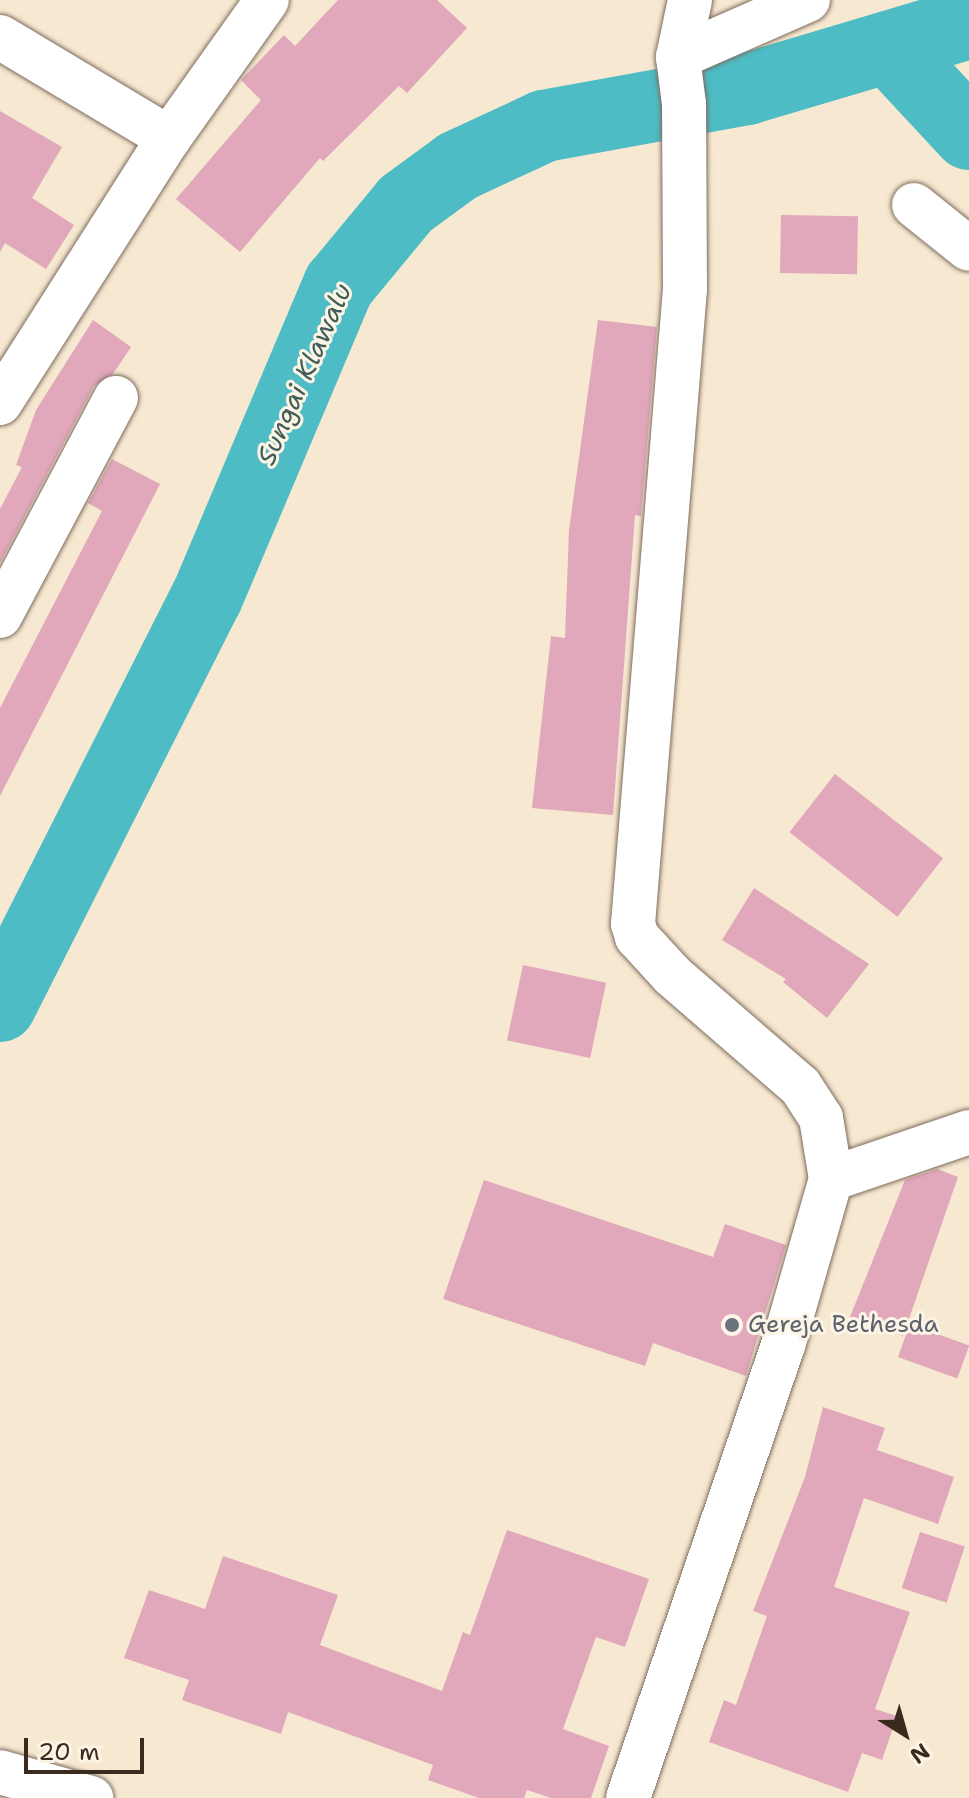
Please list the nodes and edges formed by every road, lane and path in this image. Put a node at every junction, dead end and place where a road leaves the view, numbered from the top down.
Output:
1 (267, 0) edge
2 (690, 0) edge
3 (808, 0) edge
4 (0, 37) edge
5 (681, 79) junction
6 (169, 138) junction
7 (914, 205) dead end
8 (969, 249) edge
9 (116, 398) dead end
10 (0, 403) edge
11 (0, 616) edge
12 (969, 1132) edge
13 (831, 1179) junction
14 (0, 1772) edge
15 (91, 1798) edge
16 (628, 1798) edge

1 - 6 street
2 - 5 street
3 - 5 street
4 - 6 street
5 - 13 street
6 - 10 street
7 - 8 street
9 - 11 street
12 - 13 street
13 - 16 street
14 - 15 street

